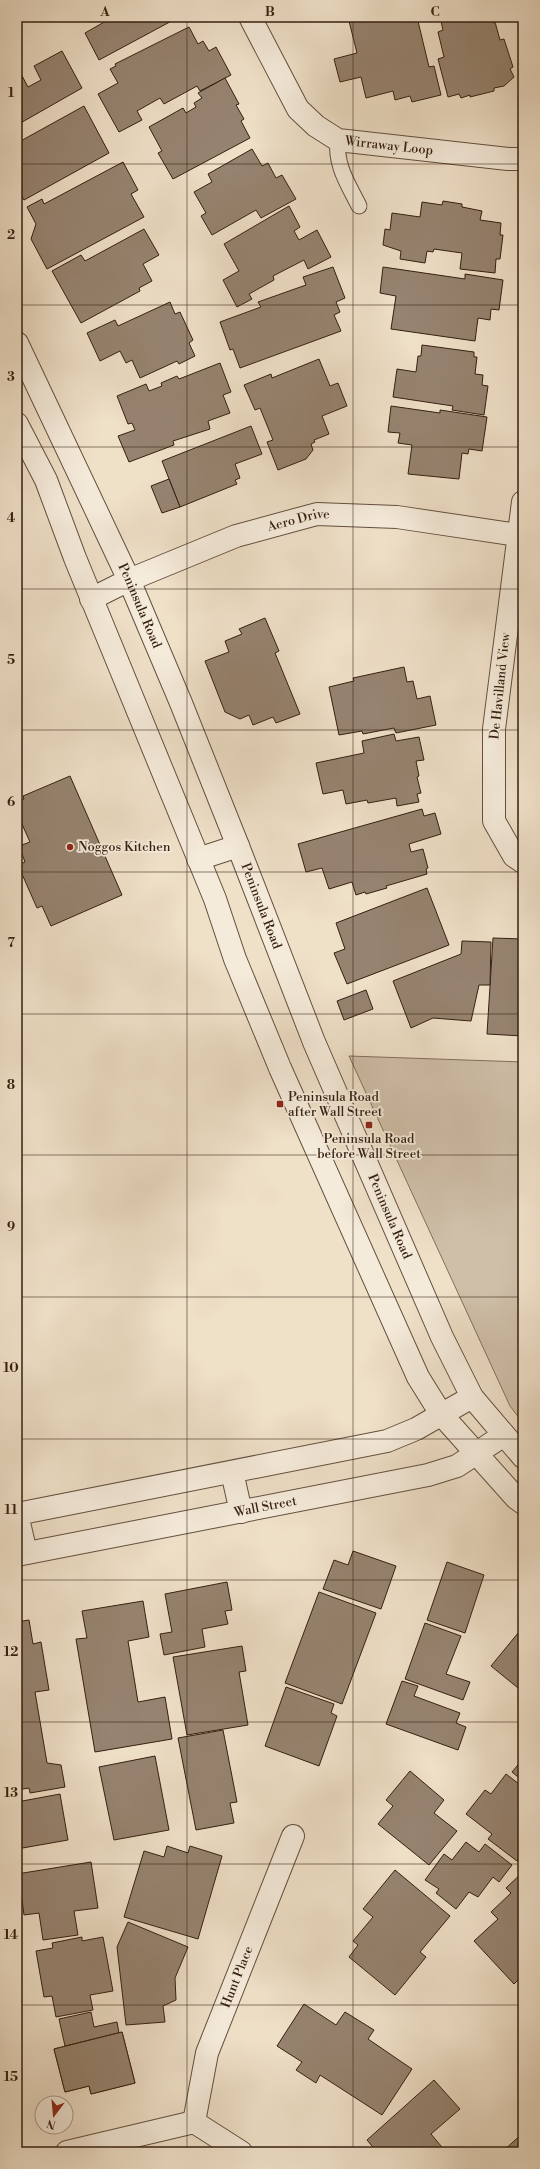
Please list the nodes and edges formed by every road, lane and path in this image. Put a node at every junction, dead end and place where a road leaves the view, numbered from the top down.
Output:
1 (250, 17) edge
2 (338, 140) junction
3 (523, 159) edge
4 (359, 206) dead end
5 (17, 343) edge
6 (17, 424) edge
7 (523, 502) edge
8 (518, 535) junction
9 (129, 580) junction
10 (91, 599) junction
11 (238, 846) junction
12 (198, 859) junction
13 (523, 862) edge
14 (472, 1397) junction
15 (441, 1414) junction
16 (504, 1435) junction
17 (477, 1454) junction
18 (523, 1457) edge
19 (232, 1472) junction
20 (523, 1503) edge
21 (241, 1512) junction
22 (17, 1514) edge
23 (21, 1554) edge
24 (293, 1836) dead end
25 (194, 2122) junction
26 (67, 2152) edge
27 (241, 2152) edge

1 - 2 street, Wirraway Loop
2 - 3 street, Wirraway Loop
2 - 4 lane
5 - 9 street, Peninsula Road
6 - 10 street
7 - 8 street, De Havilland View
8 - 9 street, Aero Drive
8 - 13 street, De Havilland View
9 - 10 street, Aero Drive
9 - 11 street, Peninsula Road
10 - 12 street
11 - 12 street
11 - 14 street, Peninsula Road
12 - 15 street
14 - 15 street
14 - 16 street, Peninsula Road
15 - 17 street
15 - 19 street
16 - 17 street, Wall Street
16 - 18 street, Peninsula Road
17 - 20 street
17 - 21 street, Wall Street
19 - 21 street
19 - 22 street
21 - 23 street, Wall Street
22 - 23 street
24 - 25 street, Hunt Place
25 - 26 street
25 - 27 street

